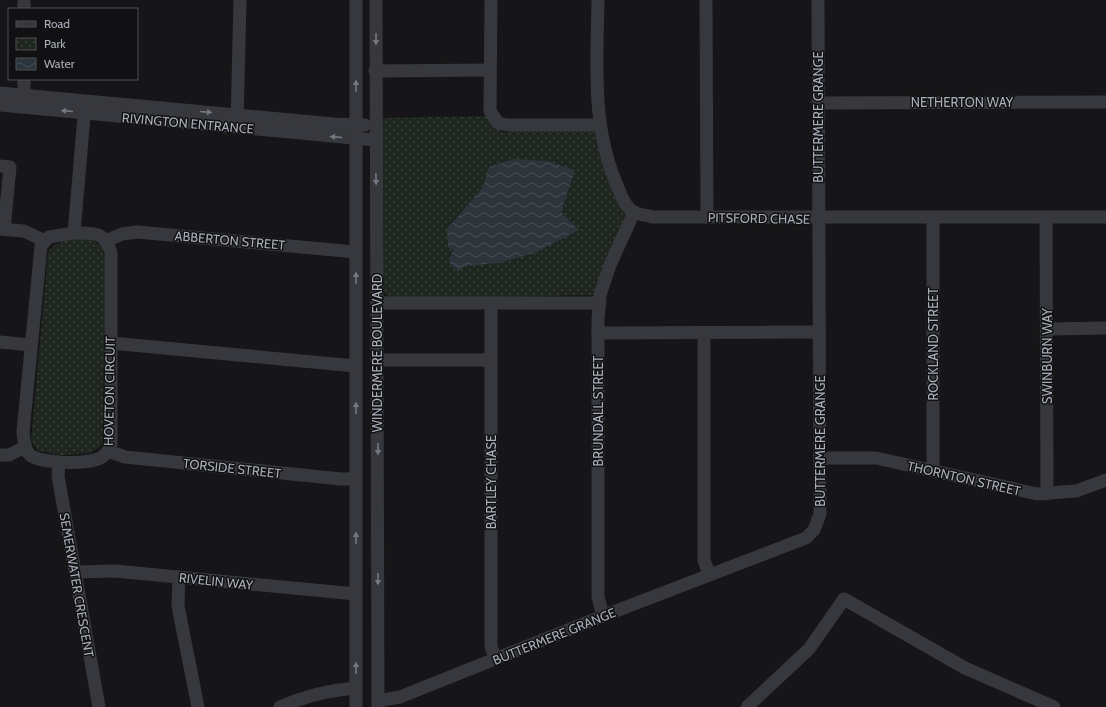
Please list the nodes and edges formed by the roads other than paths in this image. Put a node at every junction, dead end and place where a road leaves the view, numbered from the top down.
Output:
1 (240, 0) edge
2 (356, 0) edge
3 (376, 0) edge
4 (490, 0) edge
5 (598, 0) edge
6 (706, 0) edge
7 (818, 0) edge
8 (375, 70) junction
9 (490, 70) junction
10 (24, 80) edge
11 (0, 93) edge
12 (24, 101) junction
13 (1106, 102) edge
14 (818, 103) junction
15 (0, 105) edge
16 (85, 107) junction
17 (237, 121) junction
18 (599, 124) junction
19 (356, 125) junction
20 (375, 126) junction
21 (356, 139) junction
22 (375, 140) junction
23 (0, 166) edge
24 (634, 212) junction
25 (707, 217) junction
26 (1046, 217) junction
27 (1106, 217) edge
28 (819, 218) junction
29 (932, 218) junction
30 (2, 229) edge
31 (74, 233) junction
32 (45, 241) junction
33 (106, 241) junction
34 (356, 252) junction
35 (377, 303) junction
36 (491, 303) junction
37 (600, 303) junction
38 (1106, 328) edge
39 (1047, 329) junction
40 (820, 332) junction
41 (598, 333) junction
42 (704, 333) junction
43 (0, 342) edge
44 (111, 343) junction
45 (32, 345) junction
46 (377, 360) junction
47 (491, 360) junction
48 (356, 366) junction
49 (25, 448) junction
50 (108, 451) junction
51 (0, 456) edge
52 (820, 458) junction
53 (59, 462) junction
54 (933, 471) junction
55 (356, 479) junction
56 (1106, 480) edge
57 (1047, 494) junction
58 (75, 572) junction
59 (710, 574) junction
60 (179, 577) junction
61 (356, 594) junction
62 (603, 616) junction
63 (496, 659) junction
64 (356, 688) junction
65 (378, 704) edge
66 (99, 707) edge
67 (198, 707) edge
68 (280, 707) edge
69 (356, 707) edge
70 (747, 707) edge
71 (1054, 707) edge

1 - 17 street
19 -> 2 street, WINDERMERE BOULEVARD
3 -> 8 street, WINDERMERE BOULEVARD
4 - 9 street
5 - 18 street
6 - 25 street
7 - 14 street, BUTTERMERE GRANGE
8 - 9 street
8 - 20 street, WINDERMERE BOULEVARD
9 - 18 street
10 - 12 street
11 - 12 street, RIVINGTON ENTRANCE
12 - 15 street, RIVINGTON ENTRANCE
12 - 16 street, RIVINGTON ENTRANCE
13 - 14 street, NETHERTON WAY
14 - 28 street, BUTTERMERE GRANGE
16 - 17 street, RIVINGTON ENTRANCE
16 - 31 street
17 - 19 street, RIVINGTON ENTRANCE
21 -> 17 street, RIVINGTON ENTRANCE
18 - 24 street
19 - 20 street, RIVINGTON ENTRANCE
19 - 21 street, WINDERMERE BOULEVARD
20 - 22 street, WINDERMERE BOULEVARD
21 - 22 street, RIVINGTON ENTRANCE
21 - 34 street, WINDERMERE BOULEVARD
22 -> 35 street, WINDERMERE BOULEVARD
23 - 30 street
24 - 25 street, PITSFORD CHASE
24 - 37 street, BRUNDALL STREET
25 - 28 street, PITSFORD CHASE
26 - 27 street, PITSFORD CHASE
26 - 29 street, PITSFORD CHASE
26 - 39 street, SWINBURN WAY
28 - 29 street, PITSFORD CHASE
28 - 40 street, BUTTERMERE GRANGE
29 - 54 street, ROCKLAND STREET
30 - 32 street
31 - 32 street
31 - 33 street
32 - 45 street
33 - 34 street, ABBERTON STREET
33 - 44 street, HOVETON CIRCUIT
48 -> 34 street, WINDERMERE BOULEVARD
35 - 36 street
35 - 46 street, WINDERMERE BOULEVARD
36 - 37 street
36 - 47 street, BARTLEY CHASE
37 - 41 street, BRUNDALL STREET
38 - 39 street
39 - 57 street, SWINBURN WAY
40 - 42 street
40 - 52 street, BUTTERMERE GRANGE
41 - 42 street
41 - 62 street, BRUNDALL STREET
42 - 59 street
43 - 45 street
44 - 48 street
44 - 50 street, HOVETON CIRCUIT
45 - 49 street
46 - 47 street
46 -> 65 street, WINDERMERE BOULEVARD
47 - 63 street, BARTLEY CHASE
55 -> 48 street, WINDERMERE BOULEVARD
49 - 51 street
49 - 53 street, HOVETON CIRCUIT
50 - 53 street, HOVETON CIRCUIT
50 - 55 street, TORSIDE STREET
52 - 54 street, THORNTON STREET
52 - 59 street, BUTTERMERE GRANGE
53 - 58 street, SEMERWATER CRESCENT
54 - 57 street, THORNTON STREET
61 -> 55 street, WINDERMERE BOULEVARD
56 - 57 street, THORNTON STREET
58 - 60 street, RIVELIN WAY
58 - 66 street, SEMERWATER CRESCENT
59 - 62 street, BUTTERMERE GRANGE
60 - 61 street, RIVELIN WAY
60 - 67 street
64 -> 61 street, WINDERMERE BOULEVARD
62 - 63 street, BUTTERMERE GRANGE
63 - 65 street, BUTTERMERE GRANGE
64 - 68 street
64 - 69 street, WINDERMERE BOULEVARD
70 - 71 street

